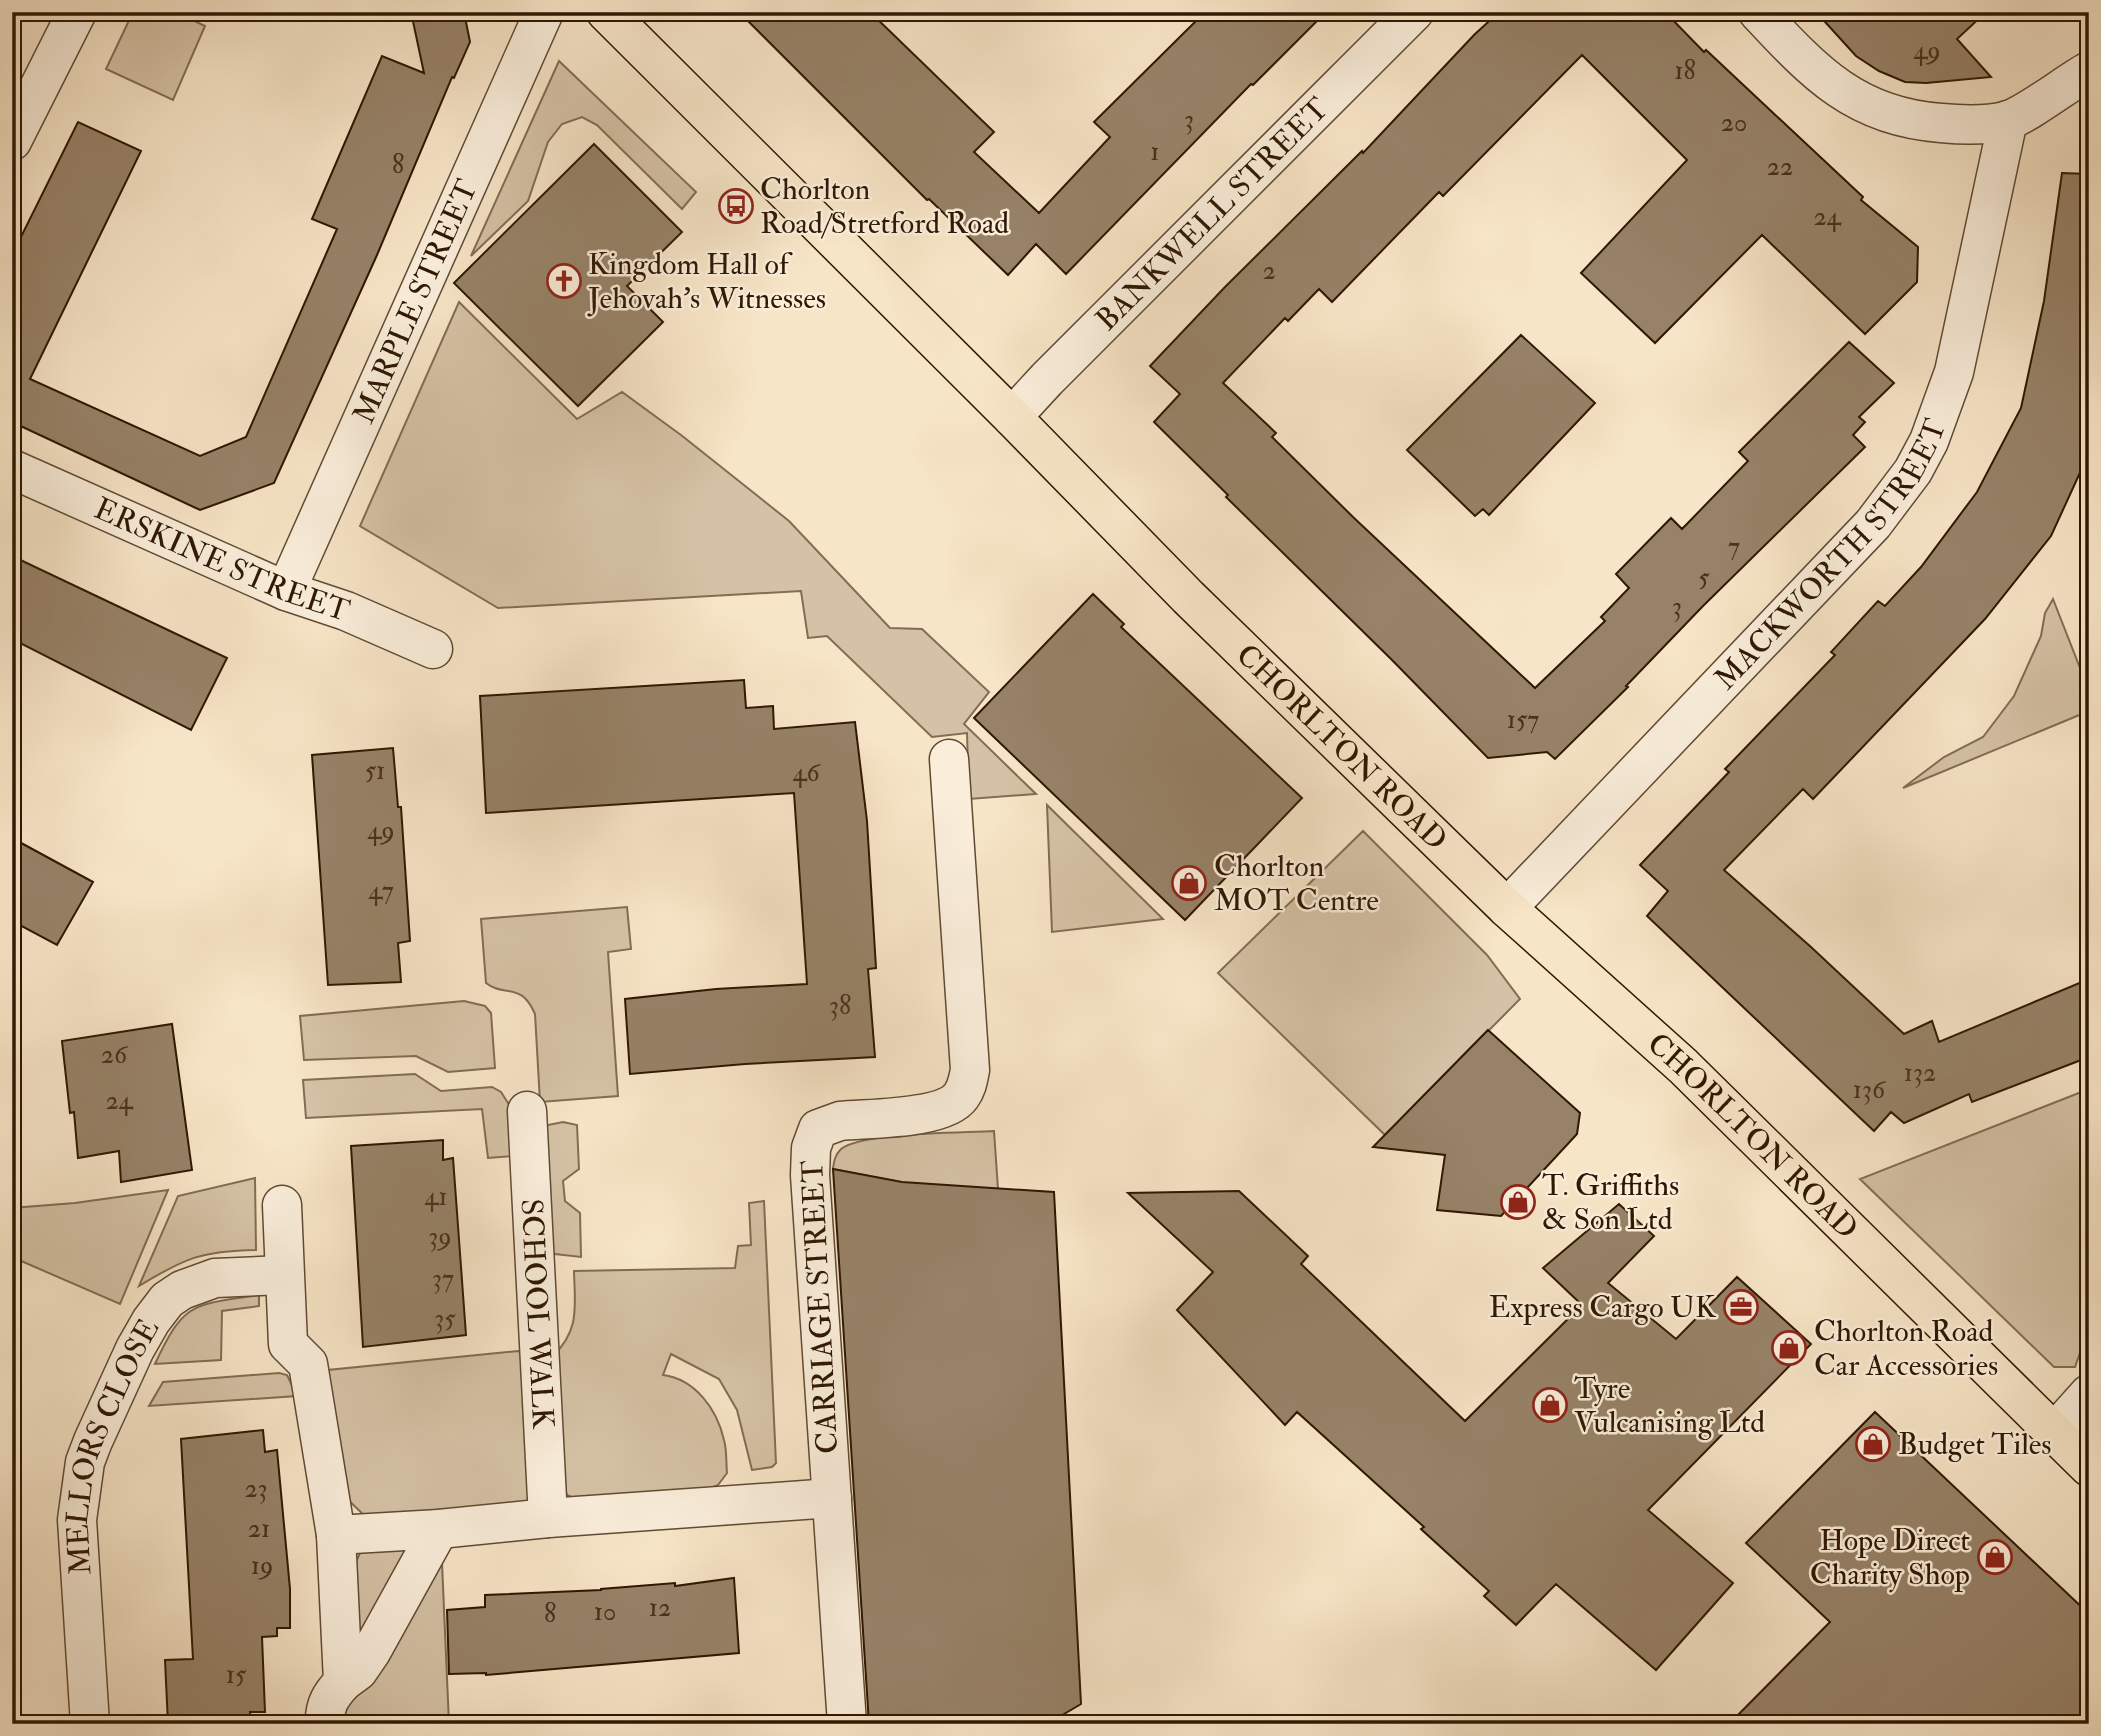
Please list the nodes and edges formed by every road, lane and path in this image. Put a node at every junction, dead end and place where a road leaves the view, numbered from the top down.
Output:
1 (77, 12) edge
2 (544, 12) edge
3 (606, 12) edge
4 (1414, 12) edge
5 (1758, 12) edge
6 (2089, 71) edge
7 (2008, 120) junction
8 (12, 141) edge
9 (1012, 417) junction
10 (12, 469) edge
11 (286, 592) junction
12 (433, 649) dead end
13 (949, 759) dead end
14 (1507, 908) junction
15 (527, 1111) dead end
16 (282, 1205) dead end
17 (283, 1275) junction
18 (2089, 1394) edge
19 (2054, 1433) junction
20 (2089, 1467) edge
21 (832, 1498) junction
22 (548, 1518) junction
23 (439, 1529) junction
24 (337, 1535) junction
25 (343, 1682) junction
26 (90, 1724) edge
27 (325, 1724) edge
28 (847, 1724) edge

1 - 8 street
2 - 11 street, MARPLE STREET
3 - 9 main road, CHORLTON ROAD
4 - 9 street, BANKWELL STREET
5 - 7 street
6 - 7 street
7 - 14 street, MACKWORTH STREET
9 - 14 main road, CHORLTON ROAD
10 - 11 street, ERSKINE STREET
11 - 12 street, ERSKINE STREET
13 - 21 street, CARRIAGE STREET
14 - 19 main road, CHORLTON ROAD
15 - 22 street, SCHOOL WALK
16 - 17 street
17 - 24 street
17 - 26 street, MELLORS CLOSE
18 - 19 street
19 - 20 main road, CHORLTON ROAD
21 - 22 street
21 - 28 street, CARRIAGE STREET
22 - 23 street
23 - 24 street
23 - 25 street
24 - 25 street
25 - 27 street

